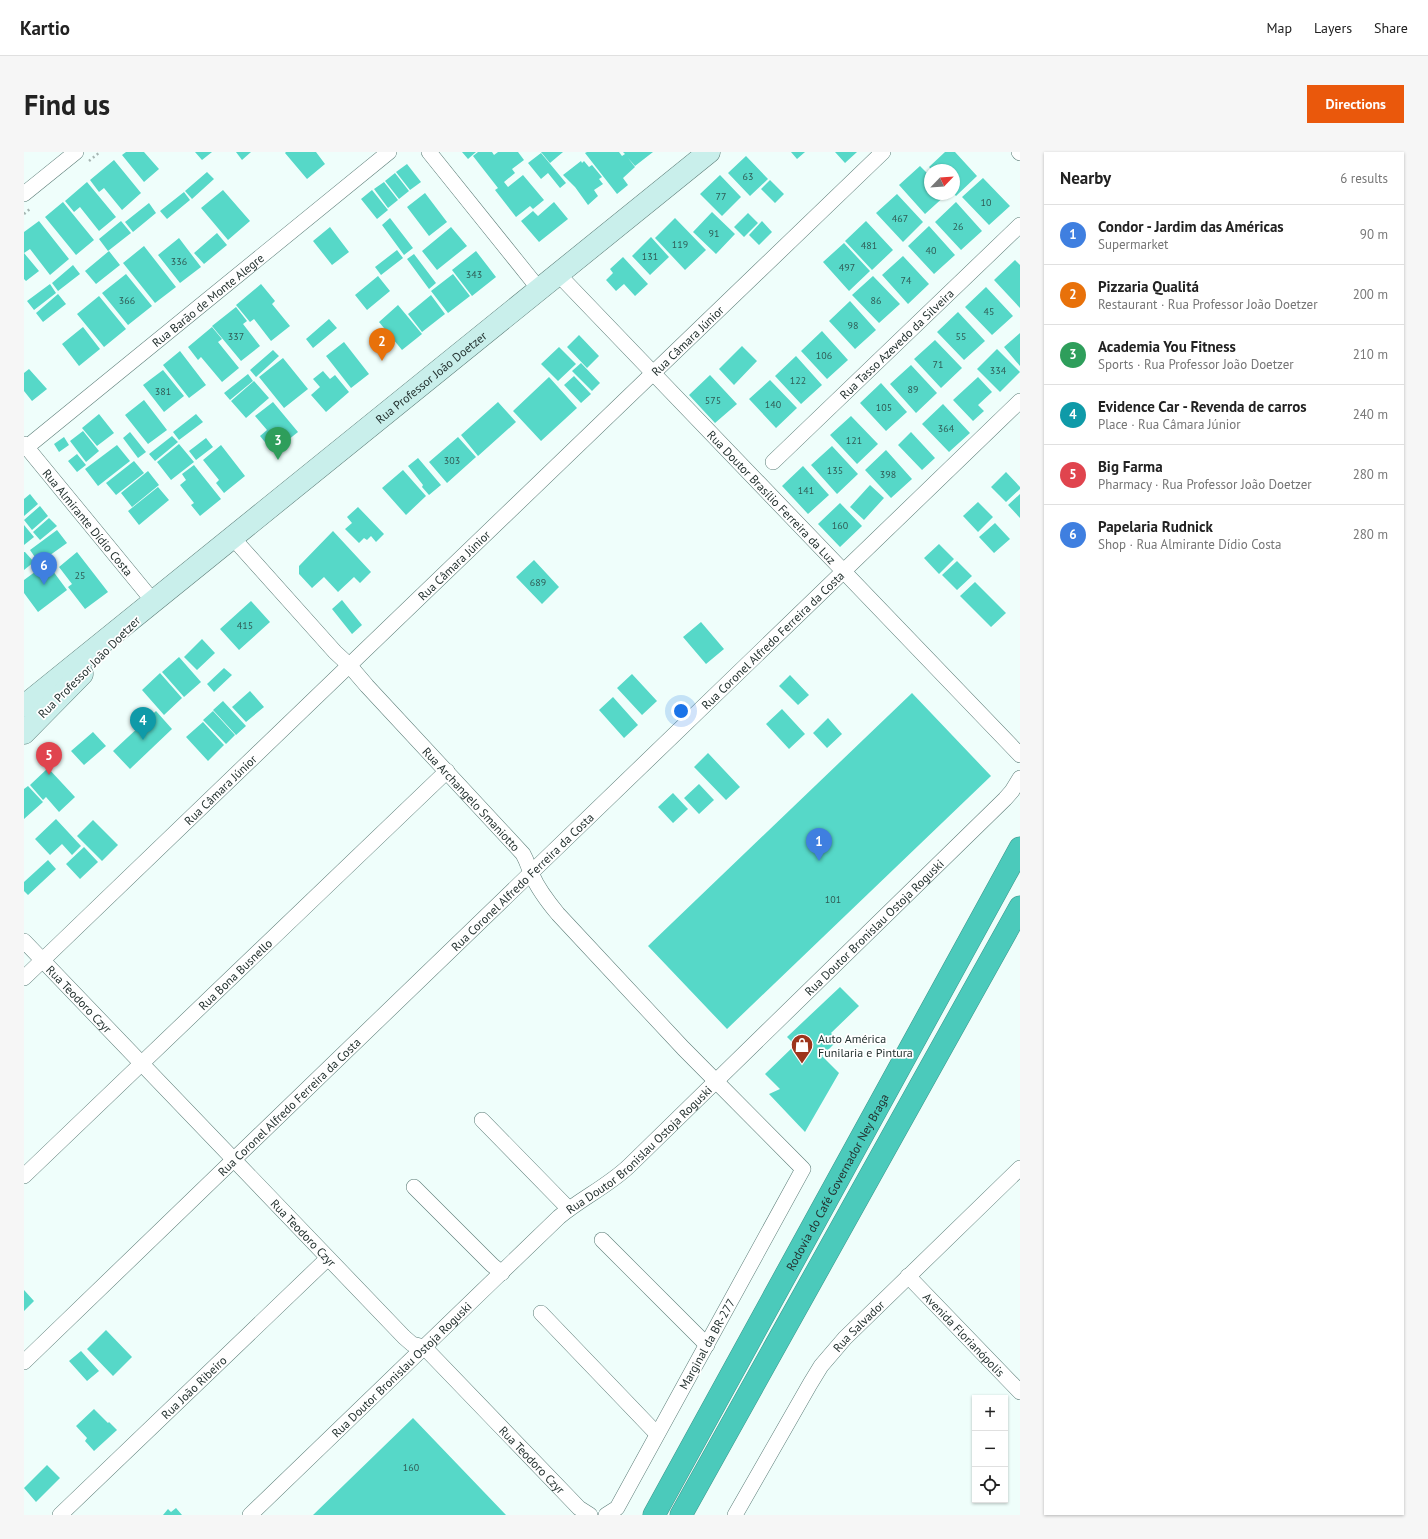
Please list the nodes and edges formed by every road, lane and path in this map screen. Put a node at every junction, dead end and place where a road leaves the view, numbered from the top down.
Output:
1 (76, 152) edge
2 (389, 152) edge
3 (429, 152) edge
4 (709, 152) edge
5 (883, 152) edge
6 (24, 194) edge
7 (30, 210) dead end
8 (24, 214) edge
9 (1020, 225) edge
10 (558, 274) junction
11 (539, 289) junction
12 (653, 373) junction
13 (1020, 402) edge
14 (25, 445) edge
15 (773, 462) dead end
16 (232, 537) junction
17 (844, 572) junction
18 (153, 601) junction
19 (350, 665) junction
20 (24, 706) edge
21 (24, 733) edge
22 (1020, 755) edge
23 (447, 772) junction
24 (1020, 778) edge
25 (1020, 848) edge
26 (531, 873) junction
27 (1020, 907) edge
28 (1020, 923) edge
29 (24, 940) edge
30 (43, 960) junction
31 (986, 969) junction
32 (24, 978) edge
33 (142, 1064) junction
34 (716, 1081) junction
35 (482, 1120) dead end
36 (234, 1160) junction
37 (1020, 1168) edge
38 (803, 1169) joint
39 (24, 1176) edge
40 (414, 1187) dead end
41 (569, 1209) junction
42 (602, 1240) dead end
43 (327, 1259) junction
44 (502, 1272) junction
45 (908, 1276) junction
46 (541, 1313) dead end
47 (706, 1345) junction
48 (424, 1347) junction
49 (24, 1362) edge
50 (1020, 1392) edge
51 (657, 1434) junction
52 (60, 1515) edge
53 (250, 1515) edge
54 (590, 1515) edge
55 (606, 1515) edge
56 (654, 1515) edge
57 (681, 1515) edge
58 (735, 1515) edge

1 - 6 street
2 - 14 street, Rua Barão de Monte Alegre
3 - 11 street
4 - 10 main road, Rua Professor João Doetzer
5 - 12 street, Rua Câmara Júnior
7 - 8 path
9 - 15 street, Rua Tasso Azevedo da Silveira
10 - 11 main road, Rua Professor João Doetzer
10 - 12 street, Rua Doutor Brasílio Ferreira da Luz
11 - 16 main road, Rua Professor João Doetzer
12 - 17 street, Rua Doutor Brasílio Ferreira da Luz
12 - 19 street, Rua Câmara Júnior
13 - 17 street, Rua Coronel Alfredo Ferreira da Costa
14 - 18 street, Rua Almirante Dídio Costa
16 - 18 main road, Rua Professor João Doetzer
16 - 19 street, Rua Archangelo Smaniotto
17 - 22 street, Rua Doutor Brasílio Ferreira da Luz
17 - 26 street, Rua Coronel Alfredo Ferreira da Costa
18 - 20 main road, Rua Professor João Doetzer
18 - 21 main road, Rua Professor João Doetzer
19 - 23 street, Rua Archangelo Smaniotto
19 - 30 street, Rua Câmara Júnior
23 - 26 street, Rua Archangelo Smaniotto
23 - 33 street, Rua Bona Busnello
24 - 34 street, Rua Doutor Bronislau Ostoja Roguski
25 - 56 highway, Rodovia do Café Governador Ney Braga
26 - 34 street, Rua Archangelo Smaniotto
26 - 36 street, Rua Coronel Alfredo Ferreira da Costa
27 - 31 highway
28 - 31 highway
29 - 30 street, Rua Teodoro Czyr
30 - 32 street, Rua Câmara Júnior
30 - 33 street, Rua Teodoro Czyr
31 - 57 highway
33 - 36 street, Rua Teodoro Czyr
33 - 39 street, Rua Bona Busnello
34 - 38 street, Rua Archangelo Smaniotto
34 - 41 street, Rua Doutor Bronislau Ostoja Roguski
35 - 41 street
36 - 43 street, Rua Teodoro Czyr
36 - 49 street, Rua Coronel Alfredo Ferreira da Costa
37 - 45 street, Rua Salvador
38 - 47 street, Marginal da BR-277
40 - 44 street
41 - 44 street, Rua Doutor Bronislau Ostoja Roguski
42 - 47 street
43 - 48 street, Rua Teodoro Czyr
43 - 52 street, Rua João Ribeiro
44 - 48 street, Rua Doutor Bronislau Ostoja Roguski
45 - 50 street, Avenida Florianópolis
45 - 58 street, Rua Salvador
46 - 51 street
47 - 51 street, Marginal da BR-277
48 - 53 street, Rua Doutor Bronislau Ostoja Roguski
48 - 54 street, Rua Teodoro Czyr
51 - 55 street, Marginal da BR-277

